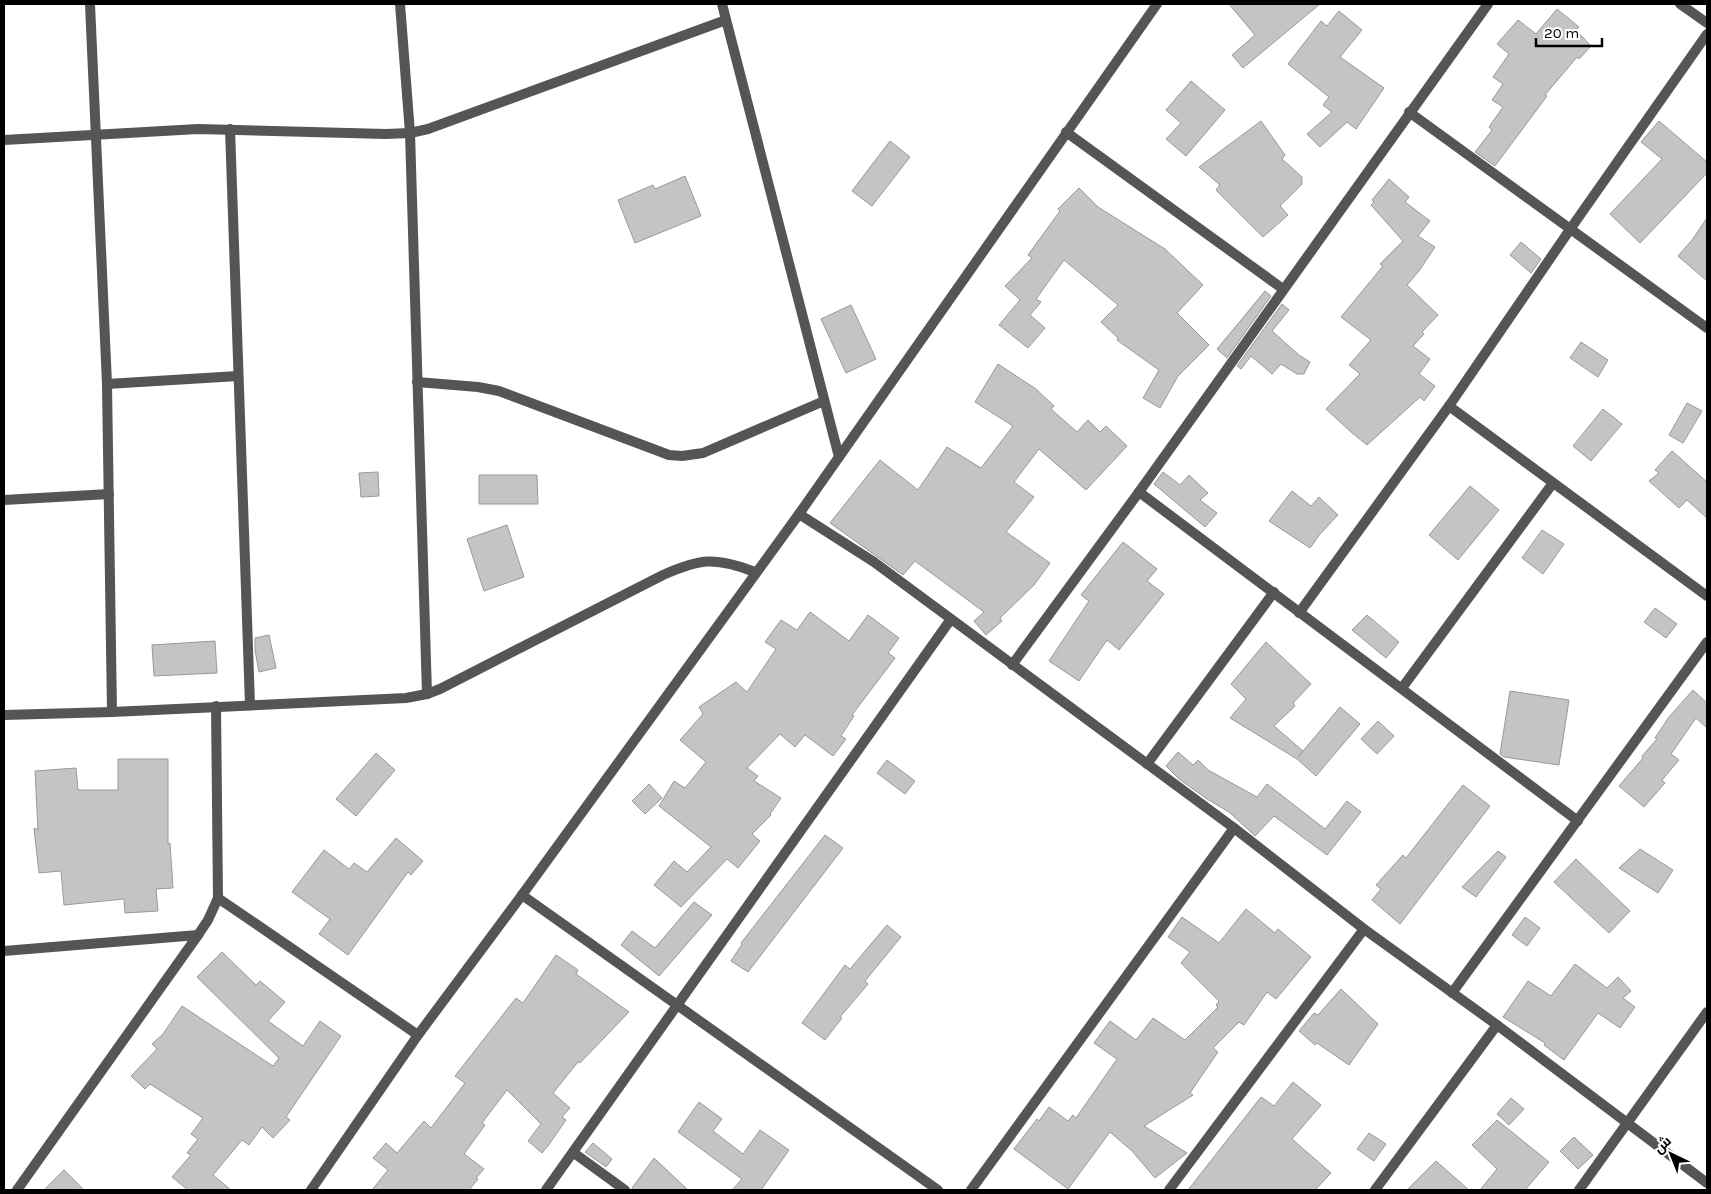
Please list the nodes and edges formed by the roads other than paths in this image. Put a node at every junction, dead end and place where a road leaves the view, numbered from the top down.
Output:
1 (90, 4) edge
2 (400, 4) edge
3 (722, 4) edge
4 (1157, 4) edge
5 (1488, 4) edge
6 (1680, 4) edge
7 (726, 20) junction
8 (1707, 23) edge
9 (1707, 34) edge
10 (1409, 112) junction
11 (230, 129) junction
12 (1066, 132) junction
13 (410, 133) junction
14 (97, 135) junction
15 (4, 140) edge
16 (1570, 228) junction
17 (1283, 289) junction
18 (1707, 328) edge
19 (238, 376) junction
20 (417, 382) junction
21 (107, 384) junction
22 (824, 401) junction
23 (1450, 406) junction
24 (839, 457) junction
25 (1553, 483) junction
26 (1139, 492) junction
27 (109, 494) junction
28 (4, 500) edge
29 (799, 514) junction
30 (755, 572) junction
31 (1274, 592) junction
32 (1707, 596) edge
33 (1299, 613) junction
34 (951, 619) junction
35 (1707, 642) edge
36 (1012, 665) junction
37 (1402, 688) junction
38 (427, 694) junction
39 (250, 704) junction
40 (216, 706) junction
41 (112, 712) junction
42 (4, 715) edge
43 (1147, 764) junction
44 (1578, 821) junction
45 (1234, 828) junction
46 (522, 895) junction
47 (218, 898) junction
48 (1364, 929) junction
49 (198, 935) junction
50 (4, 951) edge
51 (1452, 993) junction
52 (676, 1006) junction
53 (1707, 1012) edge
54 (1497, 1025) junction
55 (418, 1035) junction
56 (1626, 1124) junction
57 (574, 1152) junction
58 (1707, 1183) edge
59 (17, 1190) edge
60 (311, 1190) edge
61 (546, 1190) edge
62 (625, 1190) edge
63 (938, 1190) edge
64 (970, 1190) edge
65 (1170, 1190) edge
66 (1375, 1190) edge
67 (1579, 1190) edge

1 - 14 street
2 - 13 street
3 - 7 street
4 - 12 street
5 - 10 street
6 - 8 street
7 - 13 street
7 - 22 street
9 - 16 street
10 - 16 street
10 - 17 street
11 - 13 street
11 - 14 street
11 - 19 street
12 - 17 street
12 - 24 street
13 - 20 street
14 - 15 street
14 - 21 street
16 - 18 street
16 - 23 street
17 - 26 street
19 - 21 street
19 - 39 street
20 - 22 street
20 - 38 street
21 - 27 street
22 - 24 street
23 - 25 street
23 - 33 street
24 - 29 street
25 - 32 street
25 - 37 street
26 - 31 street
26 - 36 street
27 - 28 street
27 - 41 street
29 - 30 street
29 - 34 street
30 - 38 street
30 - 46 street
31 - 33 street
31 - 43 street
33 - 37 street
34 - 36 street
34 - 52 street
35 - 44 street
36 - 43 street
37 - 44 street
38 - 39 street
39 - 40 street
40 - 41 street
40 - 47 street
41 - 42 street
43 - 45 street
44 - 51 street
45 - 48 street
45 - 64 street
46 - 52 street
46 - 55 street
47 - 49 street
47 - 55 street
48 - 51 street
48 - 65 street
49 - 50 street
49 - 59 street
51 - 54 street
52 - 57 street
52 - 63 street
53 - 56 street
54 - 56 street
54 - 66 street
55 - 60 street
56 - 58 street
56 - 67 street
57 - 61 street
57 - 62 street

